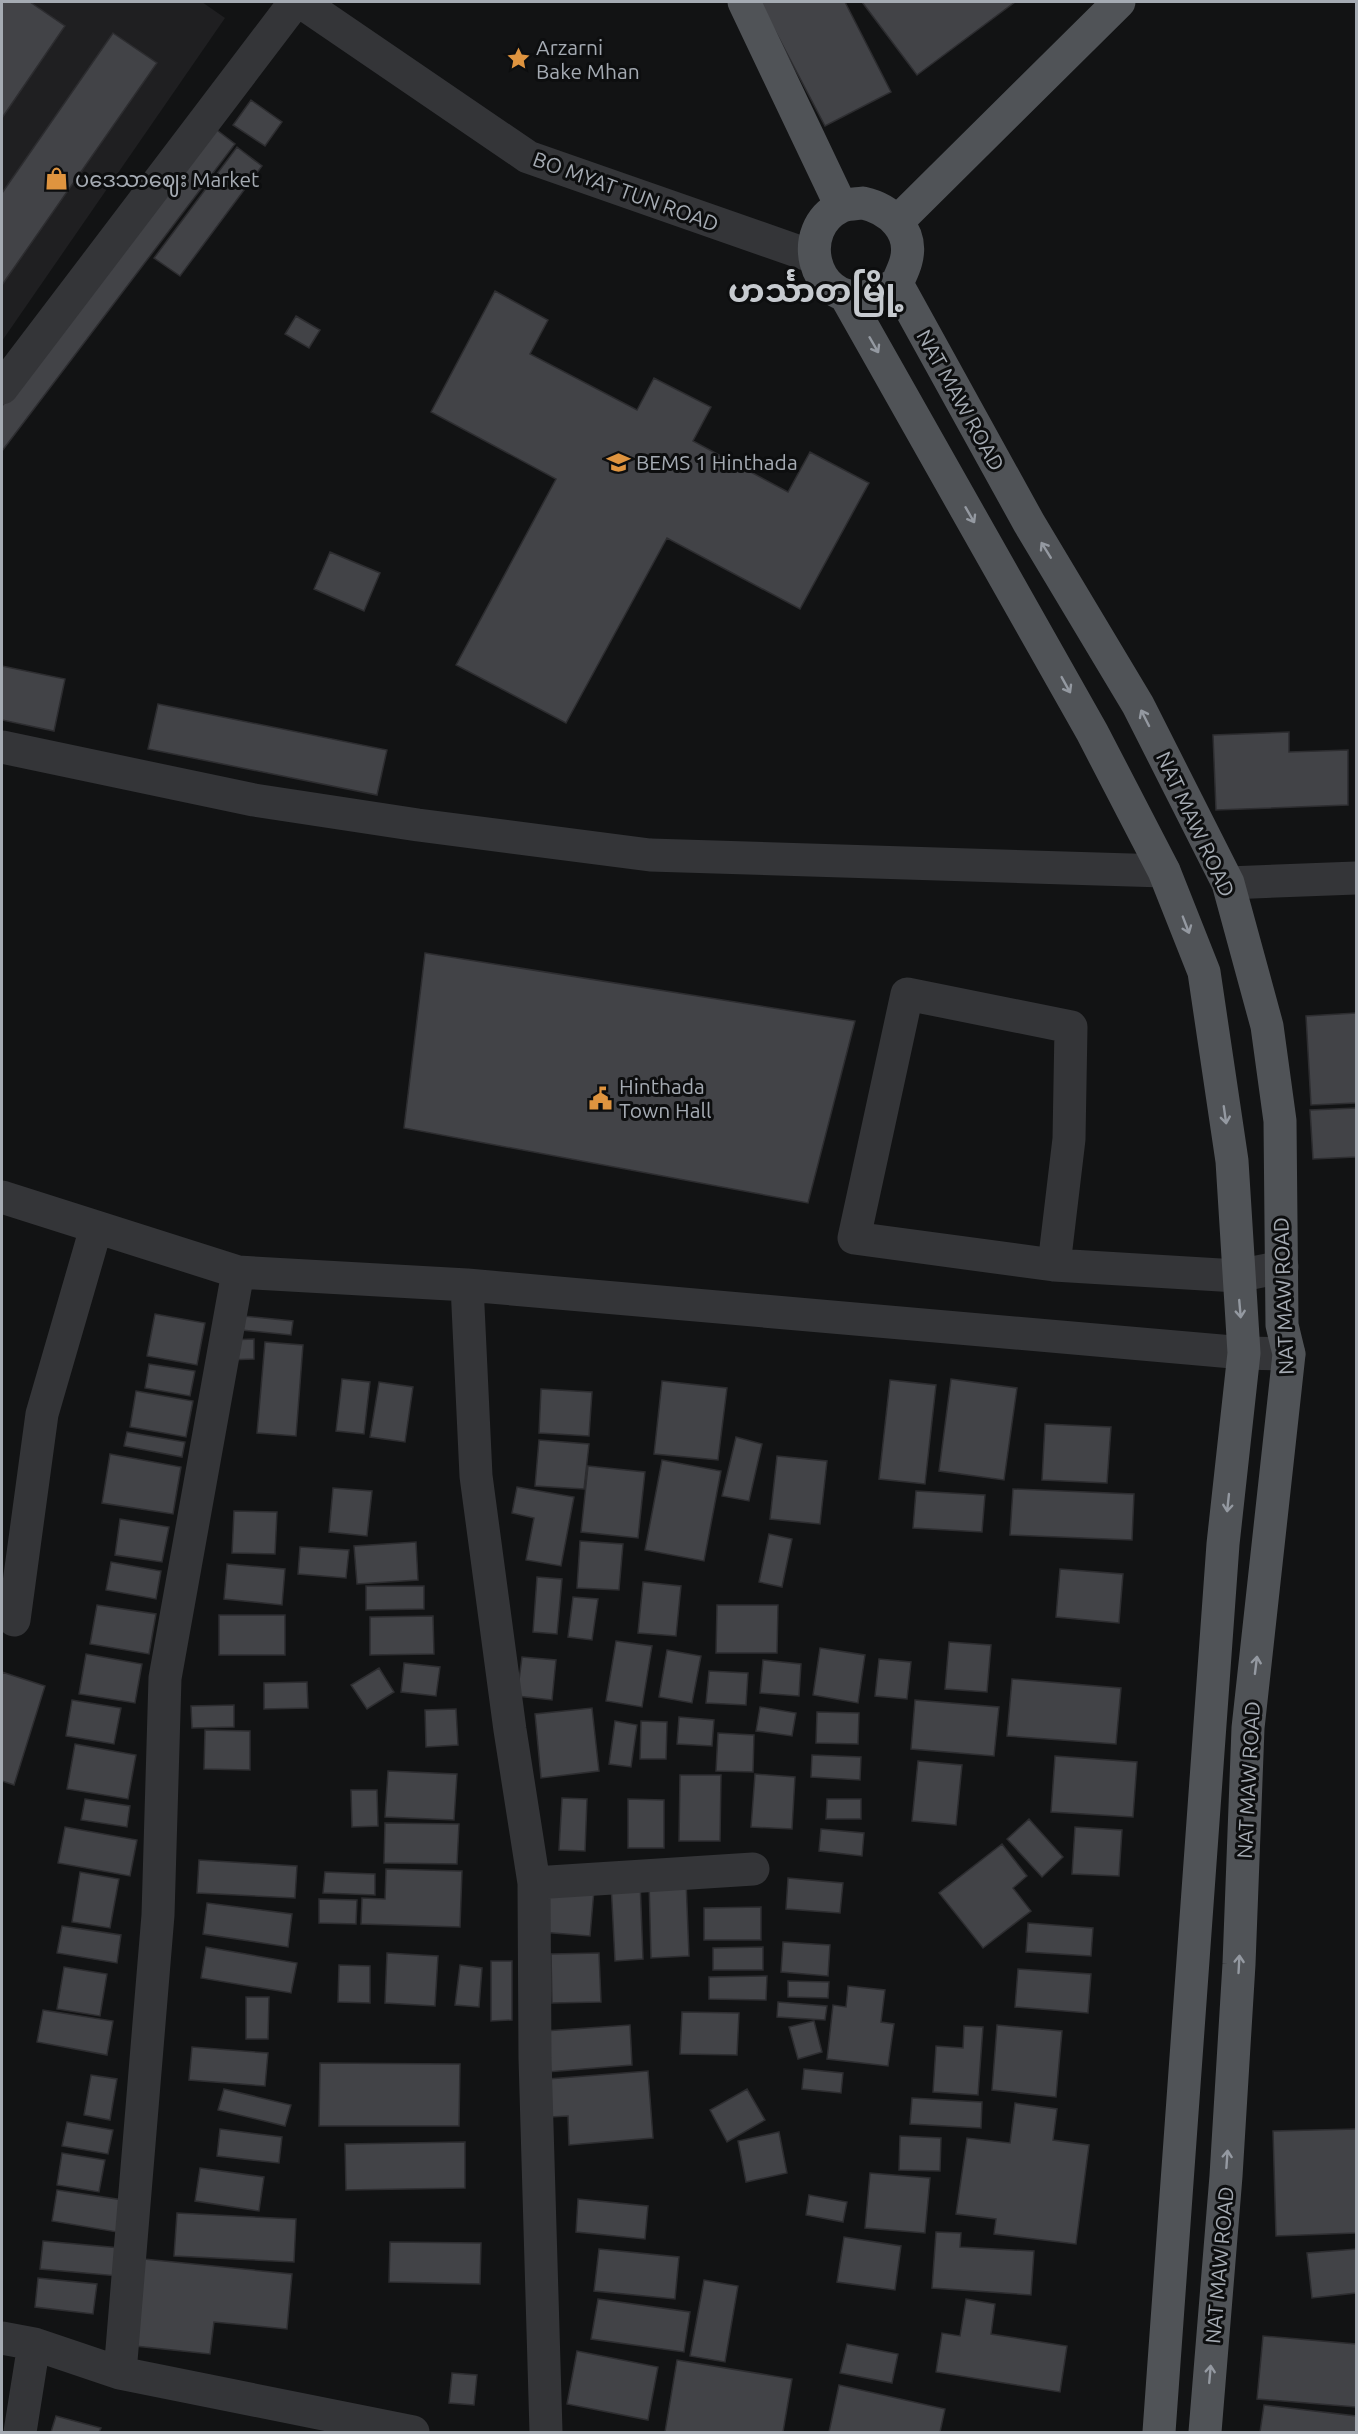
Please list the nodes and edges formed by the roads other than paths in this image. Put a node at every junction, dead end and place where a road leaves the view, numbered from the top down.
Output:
1 (295, 2) edge
2 (301, 2) edge
3 (744, 2) edge
4 (1119, 2) edge
5 (841, 206) junction
6 (898, 221) junction
7 (813, 257) junction
8 (897, 284) junction
9 (845, 295) junction
10 (2, 388) edge
11 (2, 747) edge
12 (1164, 871) junction
13 (1356, 878) edge
14 (1228, 883) junction
15 (2, 1197) edge
16 (96, 1228) junction
17 (1054, 1265) junction
18 (1281, 1267) junction
19 (238, 1272) junction
20 (1237, 1276) junction
21 (467, 1285) junction
22 (1244, 1353) junction
23 (1289, 1354) junction
24 (1270, 1540) junction
25 (1224, 1544) junction
26 (14, 1620) dead end
27 (753, 1869) dead end
28 (534, 1882) junction
29 (2, 2338) edge
30 (34, 2344) junction
31 (120, 2373) junction
32 (381, 2428) edge
33 (20, 2433) edge
34 (413, 2433) edge
35 (546, 2433) edge
36 (1159, 2433) edge
37 (1205, 2433) edge

1 - 10 street
2 - 7 street, BO MYAT TUN ROAD
3 - 5 main road
4 - 6 main road
5 - 6 main road
5 - 7 main road
6 - 8 main road
7 - 9 main road
8 - 9 main road
14 -> 8 main road, NAT MAW ROAD
9 -> 12 main road, NAT MAW ROAD
11 - 12 street
12 -> 20 main road, NAT MAW ROAD
13 - 14 street
14 - 18 main road, NAT MAW ROAD
15 - 16 street
16 - 19 street
16 - 26 street
17 - 17 street
17 - 20 street
18 - 20 street
18 - 23 main road, NAT MAW ROAD
19 - 21 street
19 - 31 street
20 -> 22 main road, NAT MAW ROAD
21 - 22 street
21 - 28 street
22 - 23 street
22 -> 25 main road, NAT MAW ROAD
23 - 24 main road, NAT MAW ROAD
24 - 25 main road
37 -> 24 main road, NAT MAW ROAD
25 - 36 main road, NAT MAW ROAD
27 - 28 street
28 - 35 street
29 - 30 street
30 - 31 street
30 - 33 street
31 - 32 street
32 - 34 street

